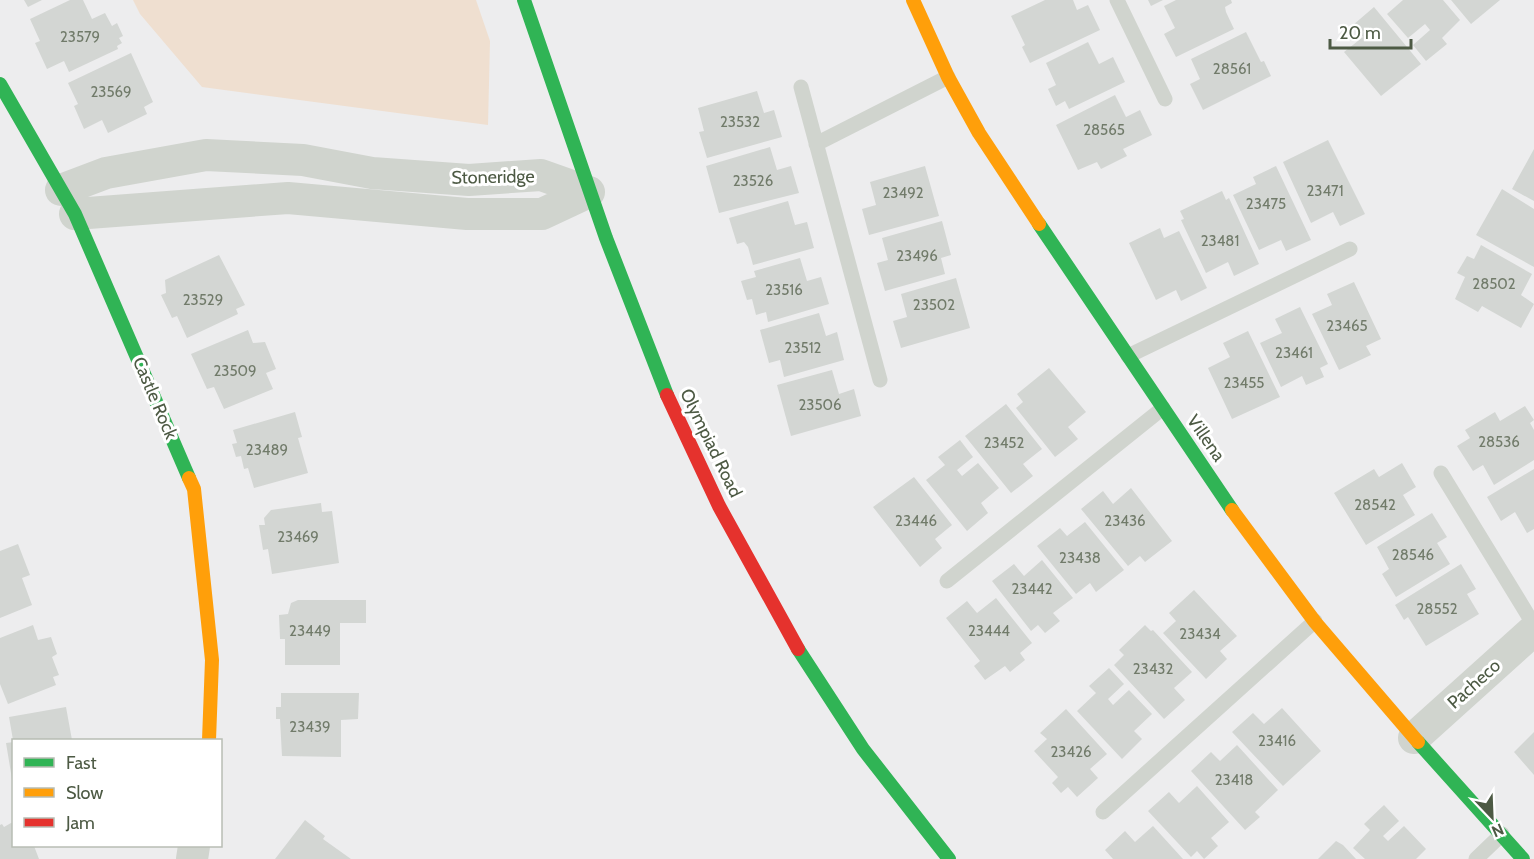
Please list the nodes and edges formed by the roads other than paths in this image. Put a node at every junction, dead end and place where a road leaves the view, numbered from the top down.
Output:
1 (524, 0) edge
2 (913, 0) edge
3 (1118, 0) edge
4 (948, 77) junction
5 (0, 84) edge
6 (801, 87) dead end
7 (1165, 99) dead end
8 (816, 144) junction
9 (154, 164) junction
10 (465, 179) junction
11 (589, 192) junction
12 (68, 202) junction
13 (164, 207) junction
14 (467, 214) junction
15 (1350, 249) dead end
16 (1128, 356) junction
17 (880, 380) dead end
18 (1163, 408) junction
19 (1441, 473) dead end
20 (947, 581) dead end
21 (1315, 621) junction
22 (1534, 625) edge
23 (1534, 630) edge
24 (1414, 738) junction
25 (209, 739) edge
26 (1103, 812) dead end
27 (1502, 834) junction
28 (949, 859) edge
29 (1476, 859) edge
30 (1523, 859) edge

1 - 11 street, Olympiad Road
2 - 4 street, Villena
3 - 7 lane
4 - 8 lane
4 - 16 street, Villena
5 - 12 street, Castle Rock
6 - 8 lane
8 - 17 lane
9 - 10 street, Stoneridge
9 - 12 street, Stoneridge
9 - 13 street
10 - 11 street, Stoneridge
10 - 14 street
11 - 14 street, Stoneridge
11 - 28 street, Olympiad Road
12 - 13 street, Stoneridge
12 - 25 street, Castle Rock
13 - 14 street, Stoneridge
15 - 16 lane
16 - 18 street, Villena
18 - 20 lane
18 - 21 street, Villena
19 - 22 lane
21 - 24 street, Villena
21 - 26 lane
23 - 24 street, Pacheco
24 - 27 street, Villena
27 - 29 lane
27 - 30 street, Villena

